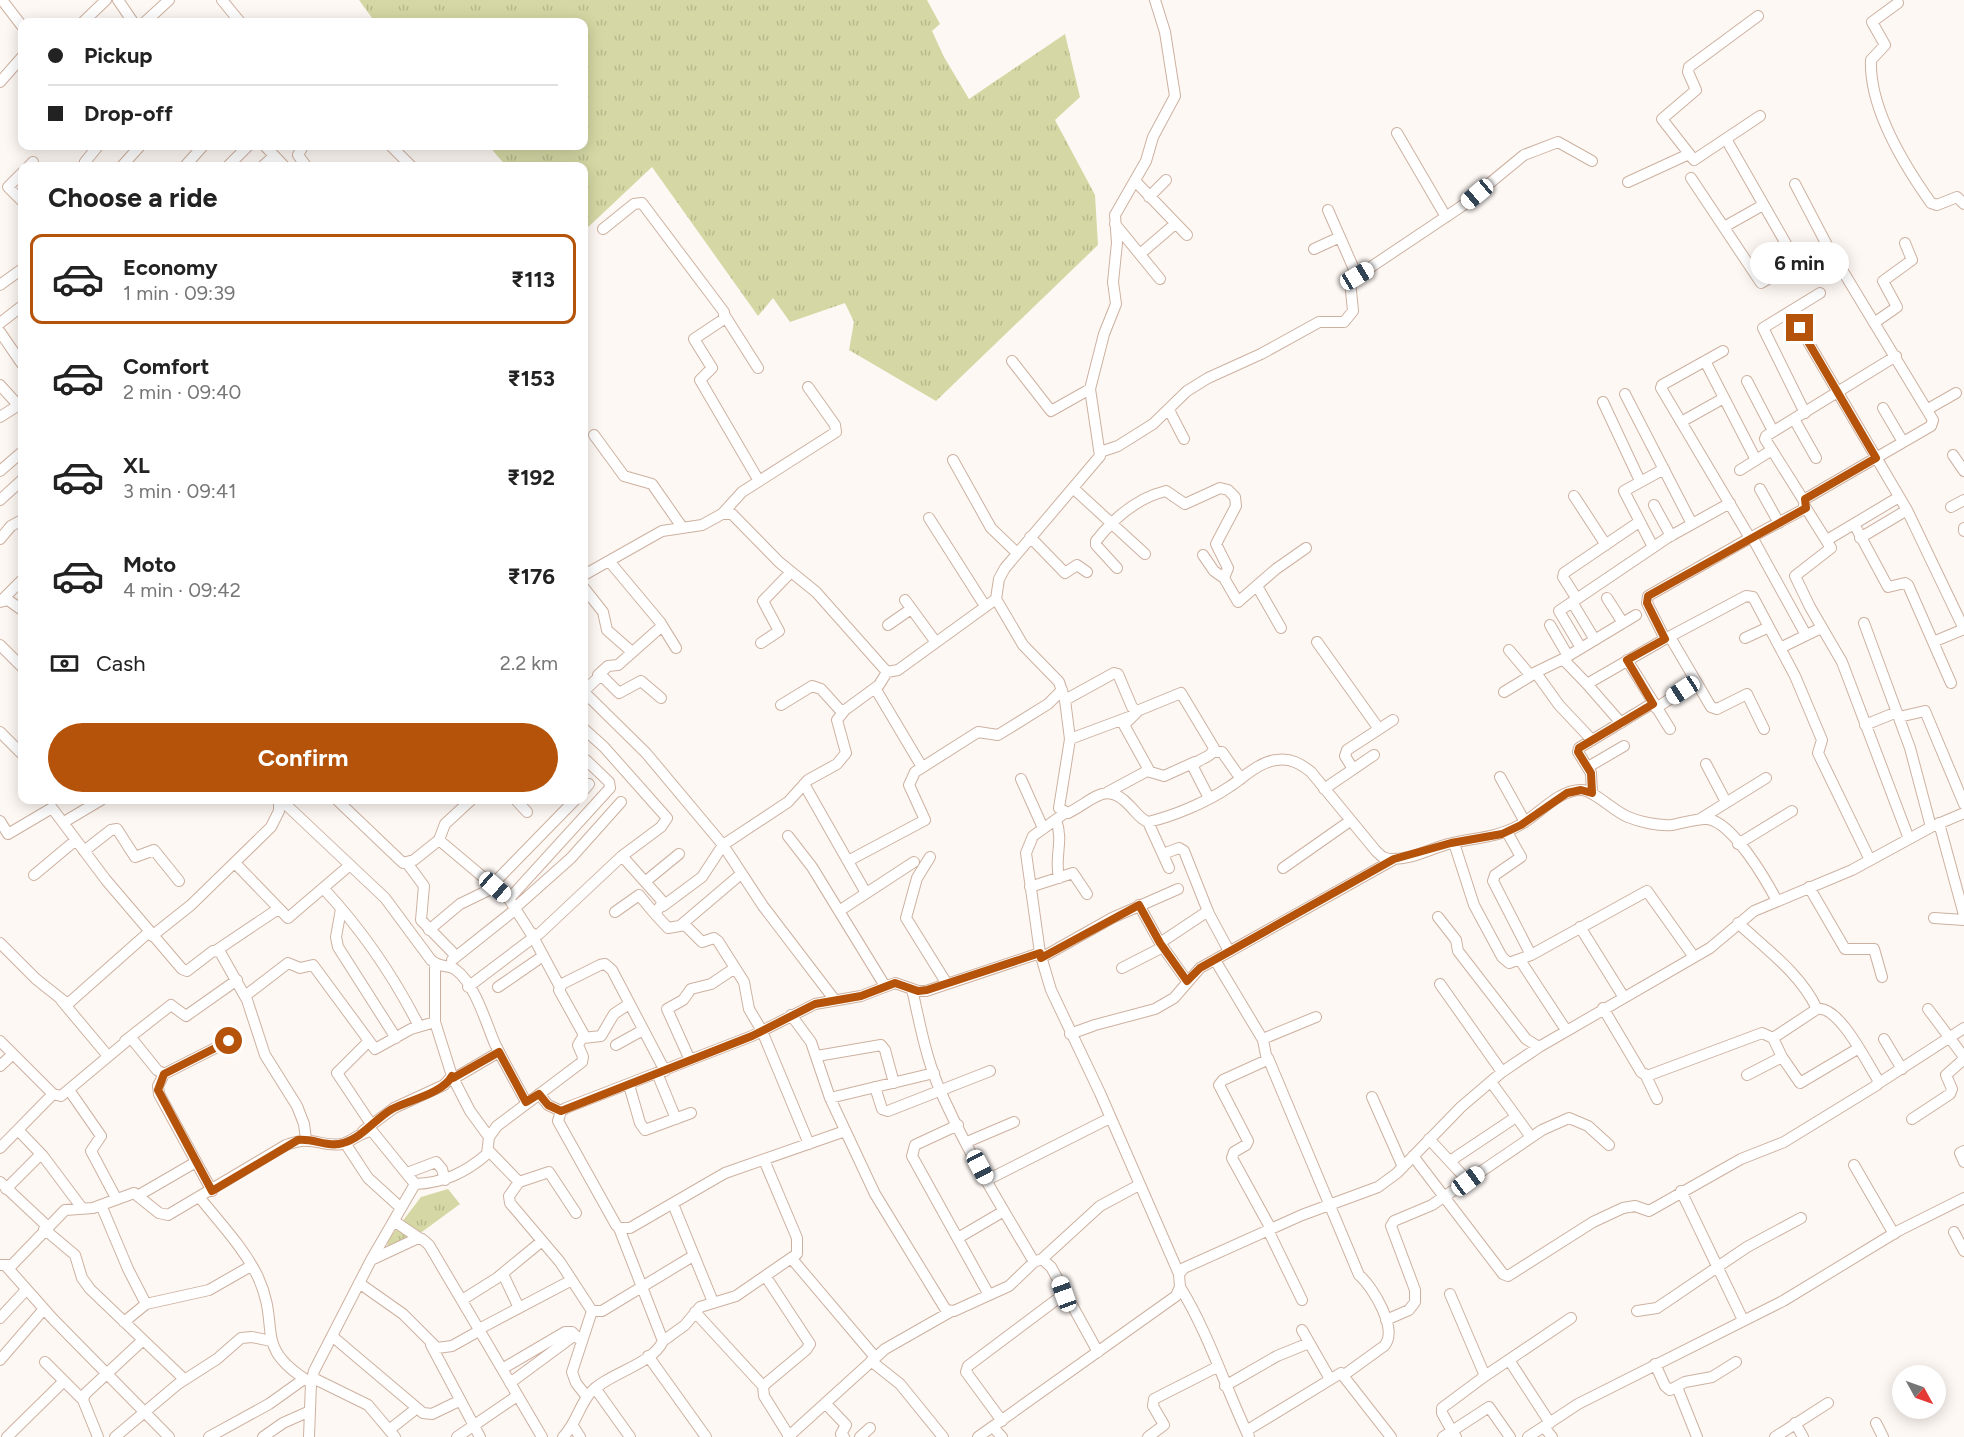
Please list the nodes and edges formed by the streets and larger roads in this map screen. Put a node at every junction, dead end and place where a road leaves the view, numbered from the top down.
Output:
1 (2, 0) edge
2 (106, 0) edge
3 (118, 0) edge
4 (169, 0) edge
5 (222, 0) edge
6 (1155, 0) edge
7 (1898, 3) dead end
8 (1758, 16) dead end
9 (88, 18) edge
10 (130, 18) edge
11 (149, 18) edge
12 (233, 18) edge
13 (18, 21) edge
14 (18, 62) edge
15 (0, 82) edge
16 (1760, 116) dead end
17 (1397, 133) dead end
18 (1726, 139) junction
19 (95, 150) edge
20 (136, 150) edge
21 (199, 150) edge
22 (244, 150) edge
23 (269, 150) edge
24 (395, 150) edge
25 (1689, 154) junction
26 (274, 156) junction
27 (1592, 161) dead end
28 (85, 162) edge
29 (126, 162) edge
30 (189, 162) edge
31 (232, 162) edge
32 (267, 162) edge
33 (280, 162) edge
34 (407, 162) edge
35 (18, 177) edge
36 (1691, 178) dead end
37 (1166, 180) dead end
38 (1136, 181) junction
39 (1628, 182) dead end
40 (1795, 184) dead end
41 (18, 197) edge
42 (1149, 197) junction
43 (1964, 204) edge
44 (1762, 205) junction
45 (1328, 210) dead end
46 (1446, 217) junction
47 (1114, 224) junction
48 (1175, 224) junction
49 (1724, 227) junction
50 (603, 229) dead end
51 (1187, 236) dead end
52 (1340, 237) junction
53 (1905, 243) dead end
54 (1827, 245) junction
55 (1314, 249) dead end
56 (1140, 254) junction
57 (1797, 263) junction
58 (18, 272) edge
59 (1357, 276) junction
60 (1160, 279) dead end
61 (0, 285) edge
62 (1820, 292) dead end
63 (18, 309) edge
64 (725, 316) junction
65 (2, 317) edge
66 (1874, 323) junction
67 (1800, 328) dead end
68 (0, 332) edge
69 (1723, 351) dead end
70 (1896, 356) junction
71 (18, 358) edge
72 (1012, 361) dead end
73 (1705, 361) junction
74 (758, 368) dead end
75 (1748, 381) dead end
76 (0, 385) edge
77 (808, 387) dead end
78 (1090, 389) junction
79 (1838, 393) junction
80 (1956, 393) dead end
81 (1625, 394) dead end
82 (1724, 398) junction
83 (18, 401) edge
84 (1603, 402) dead end
85 (18, 406) edge
86 (1883, 408) dead end
87 (1928, 409) junction
88 (1169, 410) junction
89 (1805, 413) junction
90 (0, 417) edge
91 (1794, 419) junction
92 (1681, 422) junction
93 (1773, 431) junction
94 (594, 435) dead end
95 (1184, 438) dead end
96 (1903, 442) junction
97 (1772, 450) junction
98 (1100, 452) junction
99 (18, 455) edge
100 (1953, 455) dead end
101 (1816, 458) dead end
102 (1876, 458) junction
103 (953, 460) dead end
104 (1756, 460) junction
105 (1664, 469) junction
106 (1740, 470) dead end
107 (0, 471) edge
108 (1964, 471) edge
109 (759, 481) junction
110 (1640, 482) junction
111 (18, 484) edge
112 (1760, 489) dead end
113 (1077, 492) junction
114 (1574, 496) dead end
115 (1899, 497) junction
116 (0, 500) edge
117 (1964, 500) edge
118 (1730, 503) junction
119 (1805, 504) junction
120 (1654, 505) dead end
121 (1951, 507) dead end
122 (1907, 510) junction
123 (722, 514) junction
124 (929, 518) dead end
125 (1108, 520) junction
126 (18, 522) edge
127 (1639, 522) junction
128 (1779, 523) junction
129 (1692, 524) junction
130 (1854, 524) junction
131 (682, 528) junction
132 (1671, 536) junction
133 (1030, 537) junction
134 (1751, 538) junction
135 (1860, 538) junction
136 (0, 539) edge
137 (1827, 540) junction
138 (1606, 545) junction
139 (1653, 547) junction
140 (1306, 548) dead end
141 (1017, 553) junction
142 (1145, 554) dead end
143 (1203, 555) dead end
144 (609, 561) junction
145 (1117, 568) dead end
146 (791, 572) junction
147 (1087, 572) dead end
148 (588, 573) edge
149 (1224, 578) junction
150 (18, 584) edge
151 (1257, 586) junction
152 (588, 593) edge
153 (1607, 598) dead end
154 (996, 599) junction
155 (1574, 601) junction
156 (0, 602) edge
157 (985, 606) junction
158 (18, 607) edge
159 (1636, 615) dead end
160 (1623, 623) junction
161 (1864, 623) dead end
162 (1550, 625) dead end
163 (662, 626) junction
164 (888, 626) dead end
165 (1769, 627) junction
166 (1281, 628) dead end
167 (1821, 628) junction
168 (1964, 629) edge
169 (1806, 635) junction
170 (1668, 638) junction
171 (1744, 638) dead end
172 (1595, 640) junction
173 (935, 641) junction
174 (1317, 642) dead end
175 (1934, 642) junction
176 (761, 643) dead end
177 (0, 645) edge
178 (676, 648) dead end
179 (1581, 648) junction
180 (1780, 648) junction
181 (1509, 650) dead end
182 (632, 652) junction
183 (1565, 657) junction
184 (18, 660) edge
185 (1627, 660) junction
186 (887, 672) junction
187 (1534, 674) junction
188 (598, 675) junction
189 (1696, 682) junction
190 (1951, 683) dead end
191 (1587, 684) junction
192 (588, 687) edge
193 (875, 688) junction
194 (1504, 692) dead end
195 (1064, 695) junction
196 (588, 696) edge
197 (661, 698) dead end
198 (781, 705) dead end
199 (1654, 706) junction
200 (845, 711) junction
201 (1135, 713) junction
202 (1898, 715) junction
203 (1393, 720) dead end
204 (1621, 723) junction
205 (1864, 725) junction
206 (1379, 729) junction
207 (1670, 729) dead end
208 (1764, 729) dead end
209 (0, 732) edge
210 (588, 733) edge
211 (1070, 739) junction
212 (1592, 740) junction
213 (1624, 746) dead end
214 (18, 750) edge
215 (1213, 752) junction
216 (1374, 755) dead end
217 (588, 762) edge
218 (1195, 762) junction
219 (1706, 764) dead end
220 (922, 767) junction
221 (1588, 767) junction
222 (1353, 769) junction
223 (1150, 772) junction
224 (1500, 777) dead end
225 (1241, 778) junction
226 (1766, 778) dead end
227 (1021, 779) dead end
228 (804, 784) junction
229 (1324, 789) junction
230 (1107, 792) junction
231 (1592, 793) junction
232 (1209, 798) junction
233 (621, 802) dead end
234 (1726, 802) junction
235 (55, 804) edge
236 (93, 804) edge
237 (280, 804) edge
238 (284, 804) edge
239 (341, 804) edge
240 (467, 804) edge
241 (519, 804) edge
242 (568, 804) edge
243 (1964, 804) edge
244 (56, 811) junction
245 (1792, 811) dead end
246 (526, 812) dead end
247 (1964, 813) edge
248 (1060, 817) junction
249 (0, 821) edge
250 (1350, 821) junction
251 (1697, 821) junction
252 (64, 822) junction
253 (1148, 822) junction
254 (1525, 822) junction
255 (1935, 825) junction
256 (1042, 828) junction
257 (1507, 832) junction
258 (4, 836) edge
259 (788, 836) dead end
260 (1909, 839) junction
261 (76, 840) junction
262 (439, 840) junction
263 (1454, 843) junction
264 (1738, 844) junction
265 (723, 845) junction
266 (84, 851) junction
267 (679, 854) dead end
268 (1163, 854) junction
269 (622, 856) junction
270 (930, 857) dead end
271 (1394, 859) junction
272 (1870, 860) junction
273 (848, 861) junction
274 (914, 862) dead end
275 (235, 863) junction
276 (407, 863) junction
277 (350, 865) junction
278 (1169, 868) dead end
279 (1283, 868) dead end
280 (741, 874) junction
281 (34, 875) dead end
282 (1059, 878) junction
283 (179, 881) dead end
284 (646, 881) junction
285 (1960, 881) edge
286 (494, 886) junction
287 (1030, 887) junction
288 (1809, 887) junction
289 (324, 889) junction
290 (1178, 889) dead end
291 (866, 893) junction
292 (1087, 894) dead end
293 (1778, 901) junction
294 (514, 905) junction
295 (1139, 905) junction
296 (278, 909) junction
297 (341, 909) junction
298 (659, 910) junction
299 (839, 911) junction
300 (1208, 911) junction
301 (615, 912) dead end
302 (1964, 915) edge
303 (1438, 917) dead end
304 (1934, 918) dead end
305 (1964, 920) edge
306 (1738, 923) junction
307 (681, 925) junction
308 (1580, 927) junction
309 (429, 930) junction
310 (150, 934) junction
311 (532, 935) junction
312 (1, 944) edge
313 (1161, 945) junction
314 (217, 950) junction
315 (1229, 951) junction
316 (1531, 955) junction
317 (456, 956) junction
318 (543, 956) junction
319 (1040, 956) junction
320 (1694, 957) junction
321 (1215, 960) junction
322 (1520, 960) junction
323 (438, 966) junction
324 (735, 968) junction
325 (1122, 968) dead end
326 (1882, 977) dead end
327 (237, 980) junction
328 (1187, 981) junction
329 (947, 984) junction
330 (1440, 984) dead end
331 (885, 986) junction
332 (468, 987) junction
333 (498, 987) dead end
334 (560, 987) junction
335 (912, 989) junction
336 (245, 996) junction
337 (1623, 996) junction
338 (834, 999) junction
339 (60, 1000) junction
340 (629, 1004) junction
341 (1603, 1008) junction
342 (1817, 1009) junction
343 (1928, 1009) dead end
344 (791, 1015) junction
345 (1316, 1017) dead end
346 (435, 1022) junction
347 (419, 1026) junction
348 (1964, 1028) edge
349 (643, 1030) junction
350 (1566, 1030) junction
351 (762, 1031) junction
352 (1070, 1034) junction
353 (1950, 1037) junction
354 (396, 1038) junction
355 (583, 1038) junction
356 (1773, 1038) junction
357 (1884, 1039) dead end
358 (1263, 1040) junction
359 (0, 1041) edge
360 (229, 1041) dead end
361 (368, 1042) junction
362 (123, 1043) junction
363 (615, 1045) dead end
364 (1539, 1047) junction
365 (1859, 1048) junction
366 (499, 1052) junction
367 (13, 1054) junction
368 (108, 1056) junction
369 (817, 1056) junction
370 (1782, 1057) junction
371 (1268, 1058) junction
372 (1964, 1058) edge
373 (690, 1060) junction
374 (0, 1066) edge
375 (1902, 1069) junction
376 (990, 1071) dead end
377 (661, 1072) junction
378 (1502, 1072) junction
379 (934, 1073) junction
380 (164, 1074) junction
381 (1645, 1074) junction
382 (1747, 1075) dead end
383 (452, 1077) junction
384 (1491, 1082) junction
385 (894, 1083) junction
386 (1879, 1083) junction
387 (629, 1085) junction
388 (875, 1087) junction
389 (69, 1090) junction
390 (941, 1090) junction
391 (53, 1094) junction
392 (539, 1094) junction
393 (1372, 1096) dead end
394 (830, 1098) junction
395 (1657, 1099) dead end
396 (526, 1102) junction
397 (561, 1111) junction
398 (691, 1113) dead end
399 (1516, 1117) junction
400 (1110, 1118) junction
401 (676, 1119) junction
402 (1912, 1119) dead end
403 (1014, 1122) dead end
404 (958, 1125) junction
405 (367, 1128) junction
406 (18, 1130) junction
407 (845, 1131) junction
408 (489, 1137) junction
409 (1531, 1137) junction
410 (306, 1139) junction
411 (1430, 1139) junction
412 (967, 1142) junction
413 (345, 1143) junction
414 (809, 1144) junction
415 (1609, 1145) dead end
416 (0, 1148) edge
417 (488, 1150) junction
418 (1964, 1151) edge
419 (41, 1154) junction
420 (1413, 1156) junction
421 (764, 1160) junction
422 (1450, 1161) junction
423 (196, 1162) junction
424 (1964, 1162) edge
425 (1854, 1165) dead end
426 (1403, 1167) junction
427 (408, 1173) junction
428 (445, 1180) junction
429 (987, 1180) junction
430 (1468, 1181) junction
431 (519, 1182) junction
432 (415, 1184) junction
433 (1139, 1185) junction
434 (3, 1186) edge
435 (212, 1191) junction
436 (1681, 1191) junction
437 (140, 1195) junction
438 (1445, 1196) junction
439 (116, 1198) junction
440 (200, 1198) junction
441 (1964, 1198) edge
442 (673, 1204) junction
443 (101, 1205) junction
444 (1329, 1205) junction
445 (82, 1208) junction
446 (402, 1208) junction
447 (1004, 1210) junction
448 (576, 1213) dead end
449 (1801, 1218) dead end
450 (394, 1221) junction
451 (45, 1228) junction
452 (619, 1228) junction
453 (1269, 1230) junction
454 (1954, 1232) dead end
455 (1894, 1234) junction
456 (419, 1238) junction
457 (958, 1238) junction
458 (542, 1241) junction
459 (1964, 1251) edge
460 (693, 1256) junction
461 (792, 1259) junction
462 (371, 1260) junction
463 (1038, 1260) junction
464 (3, 1265) edge
465 (252, 1266) junction
466 (1717, 1269) junction
467 (503, 1274) junction
468 (1179, 1274) junction
469 (766, 1276) junction
470 (572, 1280) junction
471 (359, 1282) junction
472 (643, 1284) junction
473 (1180, 1287) junction
474 (26, 1290) junction
475 (1064, 1294) junction
476 (1450, 1294) dead end
477 (989, 1295) junction
478 (462, 1300) junction
479 (1302, 1300) dead end
480 (713, 1302) junction
481 (146, 1304) junction
482 (519, 1308) junction
483 (44, 1309) junction
484 (592, 1311) junction
485 (1637, 1311) dead end
486 (695, 1312) junction
487 (950, 1312) junction
488 (0, 1318) edge
489 (1571, 1318) dead end
490 (1386, 1320) junction
491 (1743, 1320) junction
492 (124, 1322) junction
493 (1302, 1330) dead end
494 (480, 1331) junction
495 (332, 1335) junction
496 (578, 1338) junction
497 (143, 1340) junction
498 (271, 1341) junction
499 (663, 1341) junction
500 (1309, 1342) junction
501 (430, 1343) junction
502 (1098, 1352) junction
503 (648, 1356) junction
504 (873, 1359) junction
505 (0, 1360) edge
506 (1509, 1360) junction
507 (45, 1362) dead end
508 (1736, 1362) dead end
509 (1655, 1364) junction
510 (1217, 1367) junction
511 (502, 1369) junction
512 (107, 1374) junction
513 (1344, 1375) junction
514 (1485, 1376) junction
515 (184, 1379) junction
516 (1330, 1379) junction
517 (309, 1380) junction
518 (64, 1381) junction
519 (510, 1383) junction
520 (763, 1386) junction
521 (1225, 1386) junction
522 (1677, 1386) junction
523 (595, 1388) junction
524 (517, 1396) junction
525 (587, 1397) junction
526 (83, 1400) junction
527 (459, 1401) junction
528 (825, 1403) junction
529 (1828, 1403) dead end
530 (417, 1408) junction
531 (145, 1410) junction
532 (309, 1411) junction
533 (1795, 1423) junction
534 (998, 1424) junction
535 (1876, 1424) dead end
536 (1547, 1425) junction
537 (473, 1426) junction
538 (573, 1426) junction
539 (870, 1428) dead end
540 (392, 1433) edge
541 (1247, 1434) edge
542 (163, 1435) edge
543 (1450, 1435) edge
544 (1387, 1436) edge
545 (7, 1437) edge
546 (98, 1437) edge
547 (115, 1437) edge
548 (209, 1437) edge
549 (263, 1437) edge
550 (309, 1437) edge
551 (457, 1437) edge
552 (480, 1437) edge
553 (542, 1437) edge
554 (563, 1437) edge
555 (580, 1437) edge
556 (630, 1437) edge
557 (706, 1437) edge
558 (789, 1437) edge
559 (844, 1437) edge
560 (860, 1437) edge
561 (943, 1437) edge
562 (978, 1437) edge
563 (1002, 1437) edge
564 (1148, 1437) edge
565 (1510, 1437) edge
566 (1528, 1437) edge
567 (1552, 1437) edge
568 (1697, 1437) edge
569 (1775, 1437) edge
570 (1803, 1437) edge
571 (1882, 1437) edge

1 - 13 street
2 - 9 street
3 - 10 street
4 - 11 street
5 - 12 street
6 - 38 street
7 - 43 street
8 - 25 street
14 - 15 street
16 - 18 street
17 - 46 street
18 - 25 street
18 - 44 street
19 - 28 street
20 - 29 street
21 - 30 street
22 - 31 street
23 - 26 street
24 - 34 street
25 - 39 street
26 - 32 street
26 - 33 street
27 - 46 street
35 - 41 street
36 - 49 street
37 - 42 street
38 - 42 street
38 - 47 street
40 - 54 street
42 - 48 street
44 - 49 street
44 - 57 street
45 - 52 street
46 - 59 street
47 - 56 street
47 - 78 street
48 - 51 street
48 - 56 street
49 - 57 street
50 - 64 street
52 - 55 street
52 - 59 street
53 - 66 street
54 - 57 street
54 - 66 street
56 - 60 street
58 - 61 street
59 - 88 street
62 - 89 street
63 - 65 street
64 - 74 street
64 - 109 street
66 - 70 street
67 - 79 street
68 - 71 street
69 - 73 street
70 - 79 street
70 - 87 street
72 - 78 street
73 - 82 street
73 - 92 street
75 - 93 street
76 - 83 street
77 - 109 street
78 - 98 street
79 - 89 street
79 - 102 street
80 - 87 street
81 - 105 street
82 - 92 street
82 - 104 street
84 - 110 street
85 - 90 street
86 - 96 street
87 - 96 street
88 - 95 street
88 - 98 street
89 - 91 street
91 - 93 street
91 - 101 street
92 - 118 street
93 - 97 street
94 - 131 street
96 - 102 street
97 - 104 street
97 - 119 street
98 - 113 street
99 - 107 street
100 - 108 street
102 - 115 street
102 - 119 street
103 - 141 street
104 - 106 street
105 - 110 street
105 - 129 street
109 - 123 street
110 - 127 street
111 - 116 street
112 - 128 street
113 - 125 street
113 - 133 street
114 - 138 street
115 - 122 street
115 - 130 street
117 - 121 street
118 - 129 street
118 - 134 street
119 - 128 street
119 - 137 street
120 - 132 street
122 - 135 street
122 - 168 street
123 - 131 street
123 - 146 street
124 - 157 street
125 - 142 street
125 - 145 street
125 - 149 street
126 - 136 street
127 - 138 street
127 - 139 street
128 - 134 street
129 - 132 street
130 - 135 street
130 - 137 street
131 - 144 street
132 - 139 street
133 - 141 street
133 - 147 street
134 - 169 street
134 - 170 street
135 - 175 street
137 - 167 street
138 - 155 street
139 - 155 street
140 - 151 street
141 - 154 street
143 - 149 street
144 - 148 street
144 - 163 street
146 - 176 street
146 - 186 street
149 - 151 street
150 - 156 street
151 - 166 street
152 - 182 street
153 - 160 street
154 - 157 street
154 - 195 street
155 - 172 street
155 - 179 street
156 - 158 street
157 - 173 street
159 - 160 street
160 - 172 street
161 - 202 street
162 - 183 street
163 - 178 street
163 - 182 street
164 - 173 street
165 - 170 street
165 - 171 street
165 - 180 street
167 - 169 street
167 - 205 street
168 - 175 street
169 - 180 street
170 - 185 street
170 - 189 street
172 - 179 street
173 - 186 street
174 - 206 street
175 - 190 street
177 - 184 street
179 - 183 street
180 - 272 street
181 - 187 street
182 - 188 street
183 - 187 street
183 - 191 street
185 - 191 street
185 - 199 street
186 - 193 street
187 - 194 street
187 - 212 street
188 - 192 street
188 - 197 street
189 - 199 street
189 - 208 street
191 - 204 street
193 - 200 street
193 - 220 street
195 - 201 street
195 - 211 street
195 - 220 street
196 - 265 street
198 - 200 street
199 - 204 street
199 - 207 street
200 - 228 street
201 - 211 street
201 - 215 street
201 - 223 street
202 - 205 street
202 - 243 street
202 - 255 street
203 - 206 street
204 - 212 street
205 - 260 street
206 - 222 street
209 - 214 street
210 - 269 street
211 - 248 street
212 - 221 street
213 - 221 street
215 - 218 street
215 - 225 street
216 - 222 street
217 - 294 street
218 - 223 street
218 - 232 street
219 - 234 street
220 - 273 street
221 - 231 street
222 - 229 street
223 - 230 street
224 - 254 street
225 - 229 street
225 - 232 street
226 - 234 street
227 - 256 street
228 - 265 street
228 - 273 street
229 - 250 street
230 - 248 street
230 - 253 street
231 - 251 street
231 - 254 street
232 - 253 street
233 - 294 street
234 - 251 street
235 - 244 street
236 - 252 street
237 - 275 street
238 - 277 street
239 - 276 street
240 - 262 street
241 - 246 street
242 - 286 street
244 - 252 street
244 - 258 street
245 - 264 street
247 - 255 street
248 - 256 street
248 - 282 street
249 - 258 street
250 - 271 street
250 - 279 street
251 - 264 street
252 - 261 street
253 - 268 street
254 - 257 street
255 - 260 street
255 - 285 street
256 - 287 street
257 - 263 street
257 - 316 street
259 - 299 street
260 - 272 street
261 - 266 street
261 - 281 street
262 - 276 street
262 - 286 street
263 - 271 street
263 - 322 street
264 - 293 street
265 - 280 street
265 - 298 street
266 - 283 street
266 - 310 street
267 - 284 street
268 - 278 street
268 - 300 street
269 - 284 street
269 - 311 street
270 - 329 street
271 - 315 street
272 - 288 street
273 - 291 street
274 - 291 street
275 - 296 street
275 - 310 street
276 - 309 street
277 - 289 street
277 - 323 street
280 - 307 street
280 - 338 street
282 - 287 street
282 - 292 street
284 - 298 street
285 - 302 street
286 - 294 street
286 - 309 street
287 - 319 street
288 - 293 street
288 - 326 street
289 - 296 street
289 - 297 street
290 - 295 street
291 - 299 street
293 - 306 street
294 - 311 street
294 - 317 street
295 - 313 street
295 - 319 street
296 - 314 street
297 - 347 street
297 - 354 street
298 - 301 street
298 - 307 street
299 - 331 street
300 - 313 street
300 - 315 street
303 - 364 street
304 - 305 street
306 - 320 street
306 - 342 street
307 - 324 street
308 - 316 street
308 - 320 street
308 - 337 street
309 - 317 street
310 - 314 street
310 - 339 street
311 - 318 street
311 - 332 street
312 - 339 street
313 - 325 street
313 - 328 street
314 - 327 street
315 - 321 street
316 - 322 street
317 - 323 street
318 - 333 street
318 - 334 street
319 - 329 street
319 - 352 street
320 - 337 street
321 - 328 street
321 - 358 street
322 - 350 street
323 - 332 street
323 - 346 street
324 - 351 street
324 - 373 street
327 - 336 street
327 - 362 street
328 - 352 street
329 - 335 street
330 - 378 street
331 - 335 street
331 - 338 street
332 - 366 street
334 - 340 street
334 - 355 street
335 - 379 street
336 - 361 street
336 - 410 street
337 - 341 street
338 - 344 street
339 - 368 street
340 - 349 street
340 - 355 street
341 - 350 street
341 - 381 street
342 - 356 street
342 - 365 street
343 - 353 street
344 - 351 street
344 - 369 street
345 - 358 street
346 - 347 street
346 - 383 street
347 - 354 street
348 - 353 street
349 - 363 street
349 - 377 street
350 - 364 street
351 - 373 street
351 - 414 street
352 - 400 street
353 - 372 street
353 - 375 street
354 - 361 street
355 - 392 street
356 - 370 street
356 - 381 street
357 - 375 street
358 - 371 street
359 - 367 street
360 - 380 street
361 - 405 street
362 - 368 street
362 - 380 street
364 - 378 street
365 - 370 street
365 - 386 street
366 - 383 street
366 - 396 street
367 - 374 street
367 - 391 street
368 - 389 street
369 - 385 street
369 - 394 street
370 - 382 street
371 - 444 street
371 - 453 street
372 - 402 street
373 - 377 street
375 - 386 street
376 - 390 street
377 - 387 street
377 - 401 street
378 - 384 street
379 - 385 street
379 - 390 street
380 - 423 street
381 - 395 street
383 - 405 street
383 - 408 street
384 - 399 street
384 - 411 street
385 - 388 street
386 - 436 street
387 - 397 street
387 - 401 street
388 - 390 street
388 - 394 street
389 - 391 street
389 - 439 street
390 - 404 street
391 - 406 street
392 - 396 street
392 - 397 street
393 - 426 street
394 - 407 street
396 - 408 street
397 - 452 street
398 - 401 street
399 - 409 street
399 - 422 street
400 - 429 street
400 - 433 street
403 - 412 street
404 - 412 street
404 - 457 street
405 - 413 street
405 - 427 street
406 - 416 street
406 - 419 street
407 - 414 street
407 - 487 street
408 - 417 street
409 - 415 street
409 - 430 street
410 - 413 street
410 - 435 street
411 - 420 street
411 - 422 street
412 - 429 street
413 - 446 street
414 - 421 street
417 - 428 street
417 - 431 street
418 - 424 street
419 - 434 street
419 - 445 street
420 - 426 street
420 - 438 street
421 - 442 street
421 - 461 street
422 - 430 street
423 - 435 street
423 - 437 street
425 - 455 street
426 - 444 street
427 - 428 street
427 - 432 street
428 - 432 street
429 - 447 street
430 - 438 street
431 - 448 street
431 - 458 street
432 - 446 street
433 - 463 street
433 - 468 street
434 - 451 street
435 - 440 street
436 - 438 street
436 - 466 street
437 - 439 street
437 - 440 street
438 - 490 street
439 - 443 street
440 - 465 street
441 - 455 street
442 - 452 street
442 - 460 street
443 - 445 street
443 - 481 street
444 - 453 street
444 - 490 street
445 - 451 street
446 - 450 street
447 - 457 street
447 - 463 street
449 - 466 street
450 - 456 street
450 - 462 street
451 - 464 street
451 - 492 street
452 - 472 street
453 - 468 street
453 - 479 street
454 - 459 street
455 - 491 street
456 - 462 street
456 - 478 street
457 - 477 street
458 - 467 street
458 - 470 street
460 - 472 street
460 - 480 street
461 - 469 street
461 - 504 street
462 - 471 street
463 - 475 street
463 - 477 street
464 - 474 street
465 - 481 street
465 - 498 street
466 - 485 street
466 - 491 street
467 - 478 street
467 - 482 street
468 - 473 street
469 - 480 street
469 - 520 street
470 - 482 street
470 - 484 street
471 - 495 street
471 - 501 street
472 - 484 street
472 - 499 street
473 - 502 street
473 - 510 street
474 - 483 street
474 - 488 street
475 - 502 street
475 - 534 street
476 - 514 street
477 - 487 street
478 - 494 street
480 - 486 street
481 - 492 street
482 - 494 street
483 - 505 street
483 - 512 street
484 - 496 street
486 - 499 street
486 - 520 street
487 - 504 street
489 - 506 street
490 - 513 street
491 - 509 street
492 - 497 street
493 - 500 street
494 - 501 street
494 - 511 street
495 - 517 street
495 - 530 street
496 - 511 street
496 - 519 street
496 - 525 street
497 - 512 street
497 - 515 street
498 - 515 street
498 - 517 street
499 - 503 street
500 - 516 street
500 - 521 street
501 - 527 street
502 - 534 street
503 - 523 street
503 - 557 street
504 - 528 street
504 - 561 street
506 - 514 street
506 - 536 street
507 - 518 street
508 - 522 street
509 - 522 street
509 - 536 street
510 - 521 street
510 - 564 street
511 - 519 street
512 - 526 street
512 - 531 street
513 - 516 street
513 - 544 street
514 - 543 street
515 - 531 street
516 - 541 street
517 - 532 street
517 - 540 street
517 - 548 street
518 - 526 street
518 - 545 street
519 - 524 street
520 - 558 street
521 - 541 street
522 - 568 street
523 - 525 street
523 - 556 street
524 - 537 street
524 - 553 street
525 - 538 street
526 - 546 street
527 - 530 street
527 - 537 street
528 - 558 street
528 - 559 street
529 - 533 street
530 - 540 street
531 - 542 street
531 - 547 street
532 - 549 street
532 - 550 street
533 - 569 street
533 - 570 street
534 - 562 street
534 - 563 street
535 - 571 street
536 - 566 street
536 - 567 street
537 - 551 street
537 - 552 street
538 - 554 street
538 - 555 street
539 - 560 street
543 - 565 street

